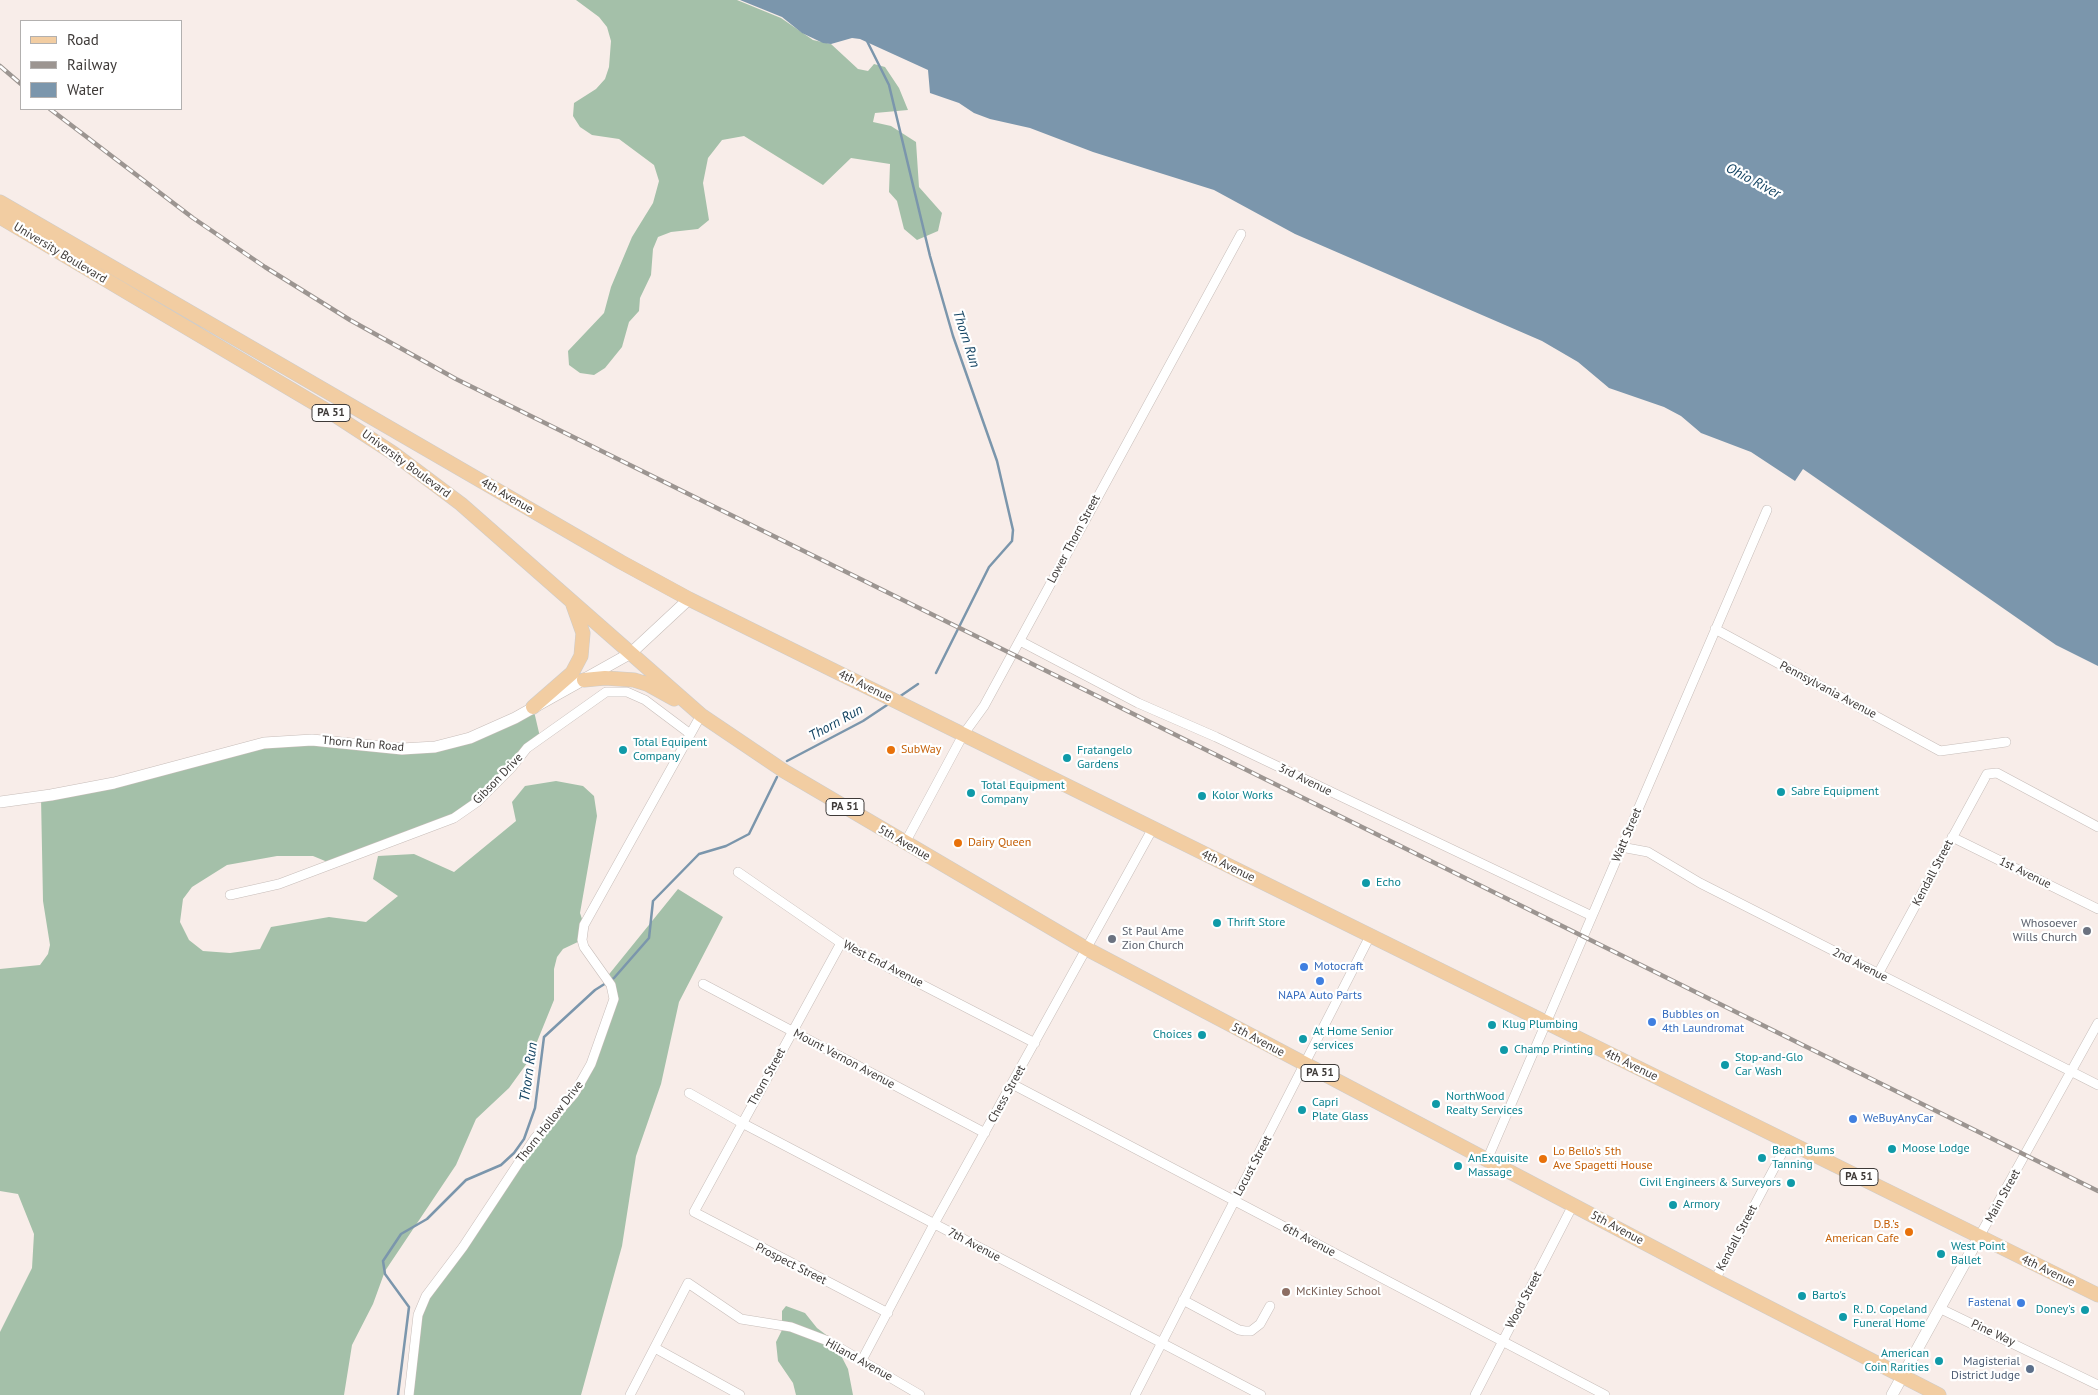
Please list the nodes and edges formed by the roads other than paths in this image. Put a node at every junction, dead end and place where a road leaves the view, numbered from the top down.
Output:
1 (0, 202) edge
2 (0, 217) edge
3 (1241, 234) dead end
4 (369, 415) joint
5 (381, 423) junction
6 (373, 440) junction
7 (1767, 510) dead end
8 (689, 599) junction
9 (572, 602) junction
10 (1715, 629) junction
11 (1020, 641) junction
12 (631, 654) junction
13 (584, 680) junction
14 (533, 707) junction
15 (700, 715) junction
16 (689, 733) junction
17 (963, 735) junction
18 (2006, 742) dead end
19 (0, 802) edge
20 (2098, 827) edge
21 (1153, 828) junction
22 (1952, 837) junction
23 (905, 843) junction
24 (1622, 847) junction
25 (738, 872) dead end
26 (230, 895) dead end
27 (2098, 909) edge
28 (1592, 916) junction
29 (1370, 936) junction
30 (841, 943) junction
31 (1087, 949) junction
32 (1878, 974) junction
33 (703, 984) dead end
34 (1546, 1022) junction
35 (2098, 1023) edge
36 (792, 1031) junction
37 (1035, 1044) junction
38 (1306, 1065) junction
39 (2071, 1071) junction
40 (1012, 1084) junction
41 (2098, 1085) edge
42 (689, 1093) dead end
43 (742, 1123) junction
44 (986, 1133) junction
45 (1788, 1142) junction
46 (1487, 1160) junction
47 (1234, 1202) junction
48 (1573, 1205) junction
49 (694, 1212) joint
50 (934, 1224) junction
51 (1980, 1237) junction
52 (1715, 1280) junction
53 (2098, 1295) edge
54 (1183, 1300) junction
55 (1270, 1306) dead end
56 (1941, 1309) junction
57 (888, 1313) junction
58 (1502, 1341) junction
59 (1161, 1343) junction
60 (655, 1348) junction
61 (862, 1360) junction
62 (1902, 1377) junction
63 (2098, 1385) edge
64 (409, 1395) edge
65 (630, 1395) edge
66 (740, 1395) edge
67 (920, 1395) edge
68 (1135, 1395) edge
69 (1261, 1395) edge
70 (1474, 1395) edge
71 (1605, 1395) edge
72 (1892, 1395) edge
73 (1939, 1395) edge

1 - 4 main road, University Boulevard / PA 51
2 - 6 main road, University Boulevard / PA 51
3 - 11 street, Lower Thorn Street
4 - 5 main road, 4th Avenue / PA 51
5 - 6 main road
5 - 8 main road, 4th Avenue / PA 51
6 - 9 main road, University Boulevard / PA 51
7 - 10 street, Watt Street
8 - 12 street, Thorn Run Road
8 - 17 main road, 4th Avenue / PA 51
9 - 12 main road, University Boulevard / PA 51
9 - 14 main road
10 - 18 street, Pennsylvania Avenue
10 - 24 street, Watt Street
11 - 17 street, Lower Thorn Street
11 - 28 street, 3rd Avenue
12 - 13 street, Thorn Run Road
12 - 15 main road, 5th Avenue / PA 51
13 - 14 street, Thorn Run Road
13 - 15 main road
14 - 19 street, Thorn Run Road
15 - 16 street, Thorn Hollow Drive
15 - 23 main road, 5th Avenue / PA 51
16 - 26 street, Gibson Drive
16 - 64 street, Thorn Hollow Drive
17 - 21 main road, 4th Avenue / PA 51
17 - 23 street, Lower Thorn Street
20 - 22 street, Kendall Street
21 - 29 main road, 4th Avenue / PA 51
21 - 31 street, Chess Street
22 - 27 street, 1st Avenue
22 - 32 street, Kendall Street
23 - 31 main road, 5th Avenue / PA 51
24 - 28 street, Watt Street
24 - 32 street, 2nd Avenue
25 - 30 street, West End Avenue
28 - 34 street, Watt Street
29 - 34 main road, 4th Avenue / PA 51
29 - 38 street, Locust Street
30 - 36 street, Thorn Street
30 - 37 street, West End Avenue
31 - 37 street, Chess Street
31 - 38 main road, 5th Avenue / PA 51
32 - 39 street, 2nd Avenue
33 - 36 street, Mount Vernon Avenue
34 - 45 main road, 4th Avenue / PA 51
34 - 46 street, Watt Street
35 - 39 street, Main Street
36 - 43 street, Thorn Street
36 - 44 street, Mount Vernon Avenue
37 - 40 street, Chess Street
38 - 46 main road, 5th Avenue / PA 51
38 - 47 street, Locust Street
39 - 41 street, 2nd Avenue
39 - 51 street, Main Street
40 - 44 street, Chess Street
40 - 47 street, 6th Avenue
42 - 43 street, 7th Avenue
43 - 49 street, Thorn Street
43 - 50 street, 7th Avenue
44 - 50 street, Chess Street
45 - 51 main road, 4th Avenue / PA 51
45 - 52 street, Kendall Street
46 - 48 main road, 5th Avenue / PA 51
47 - 54 street, Locust Street
47 - 58 street, 6th Avenue
48 - 52 main road, 5th Avenue / PA 51
48 - 58 street, Wood Street
49 - 57 street, Prospect Street
50 - 57 street, Chess Street
50 - 59 street, 7th Avenue
51 - 53 main road, 4th Avenue / PA 51
51 - 56 street, Main Street
52 - 62 main road, 5th Avenue / PA 51
54 - 55 street
54 - 59 street, Locust Street
56 - 62 street, Main Street
56 - 63 street, Pine Way
57 - 61 street, Chess Street
58 - 70 street, Wood Street
58 - 71 street, 6th Avenue
59 - 68 street, Locust Street
59 - 69 street, 7th Avenue
60 - 61 street, Hiland Avenue
60 - 65 street
60 - 66 street
61 - 67 street, Hiland Avenue
62 - 72 street, Main Street
62 - 73 main road, 5th Avenue / PA 51

